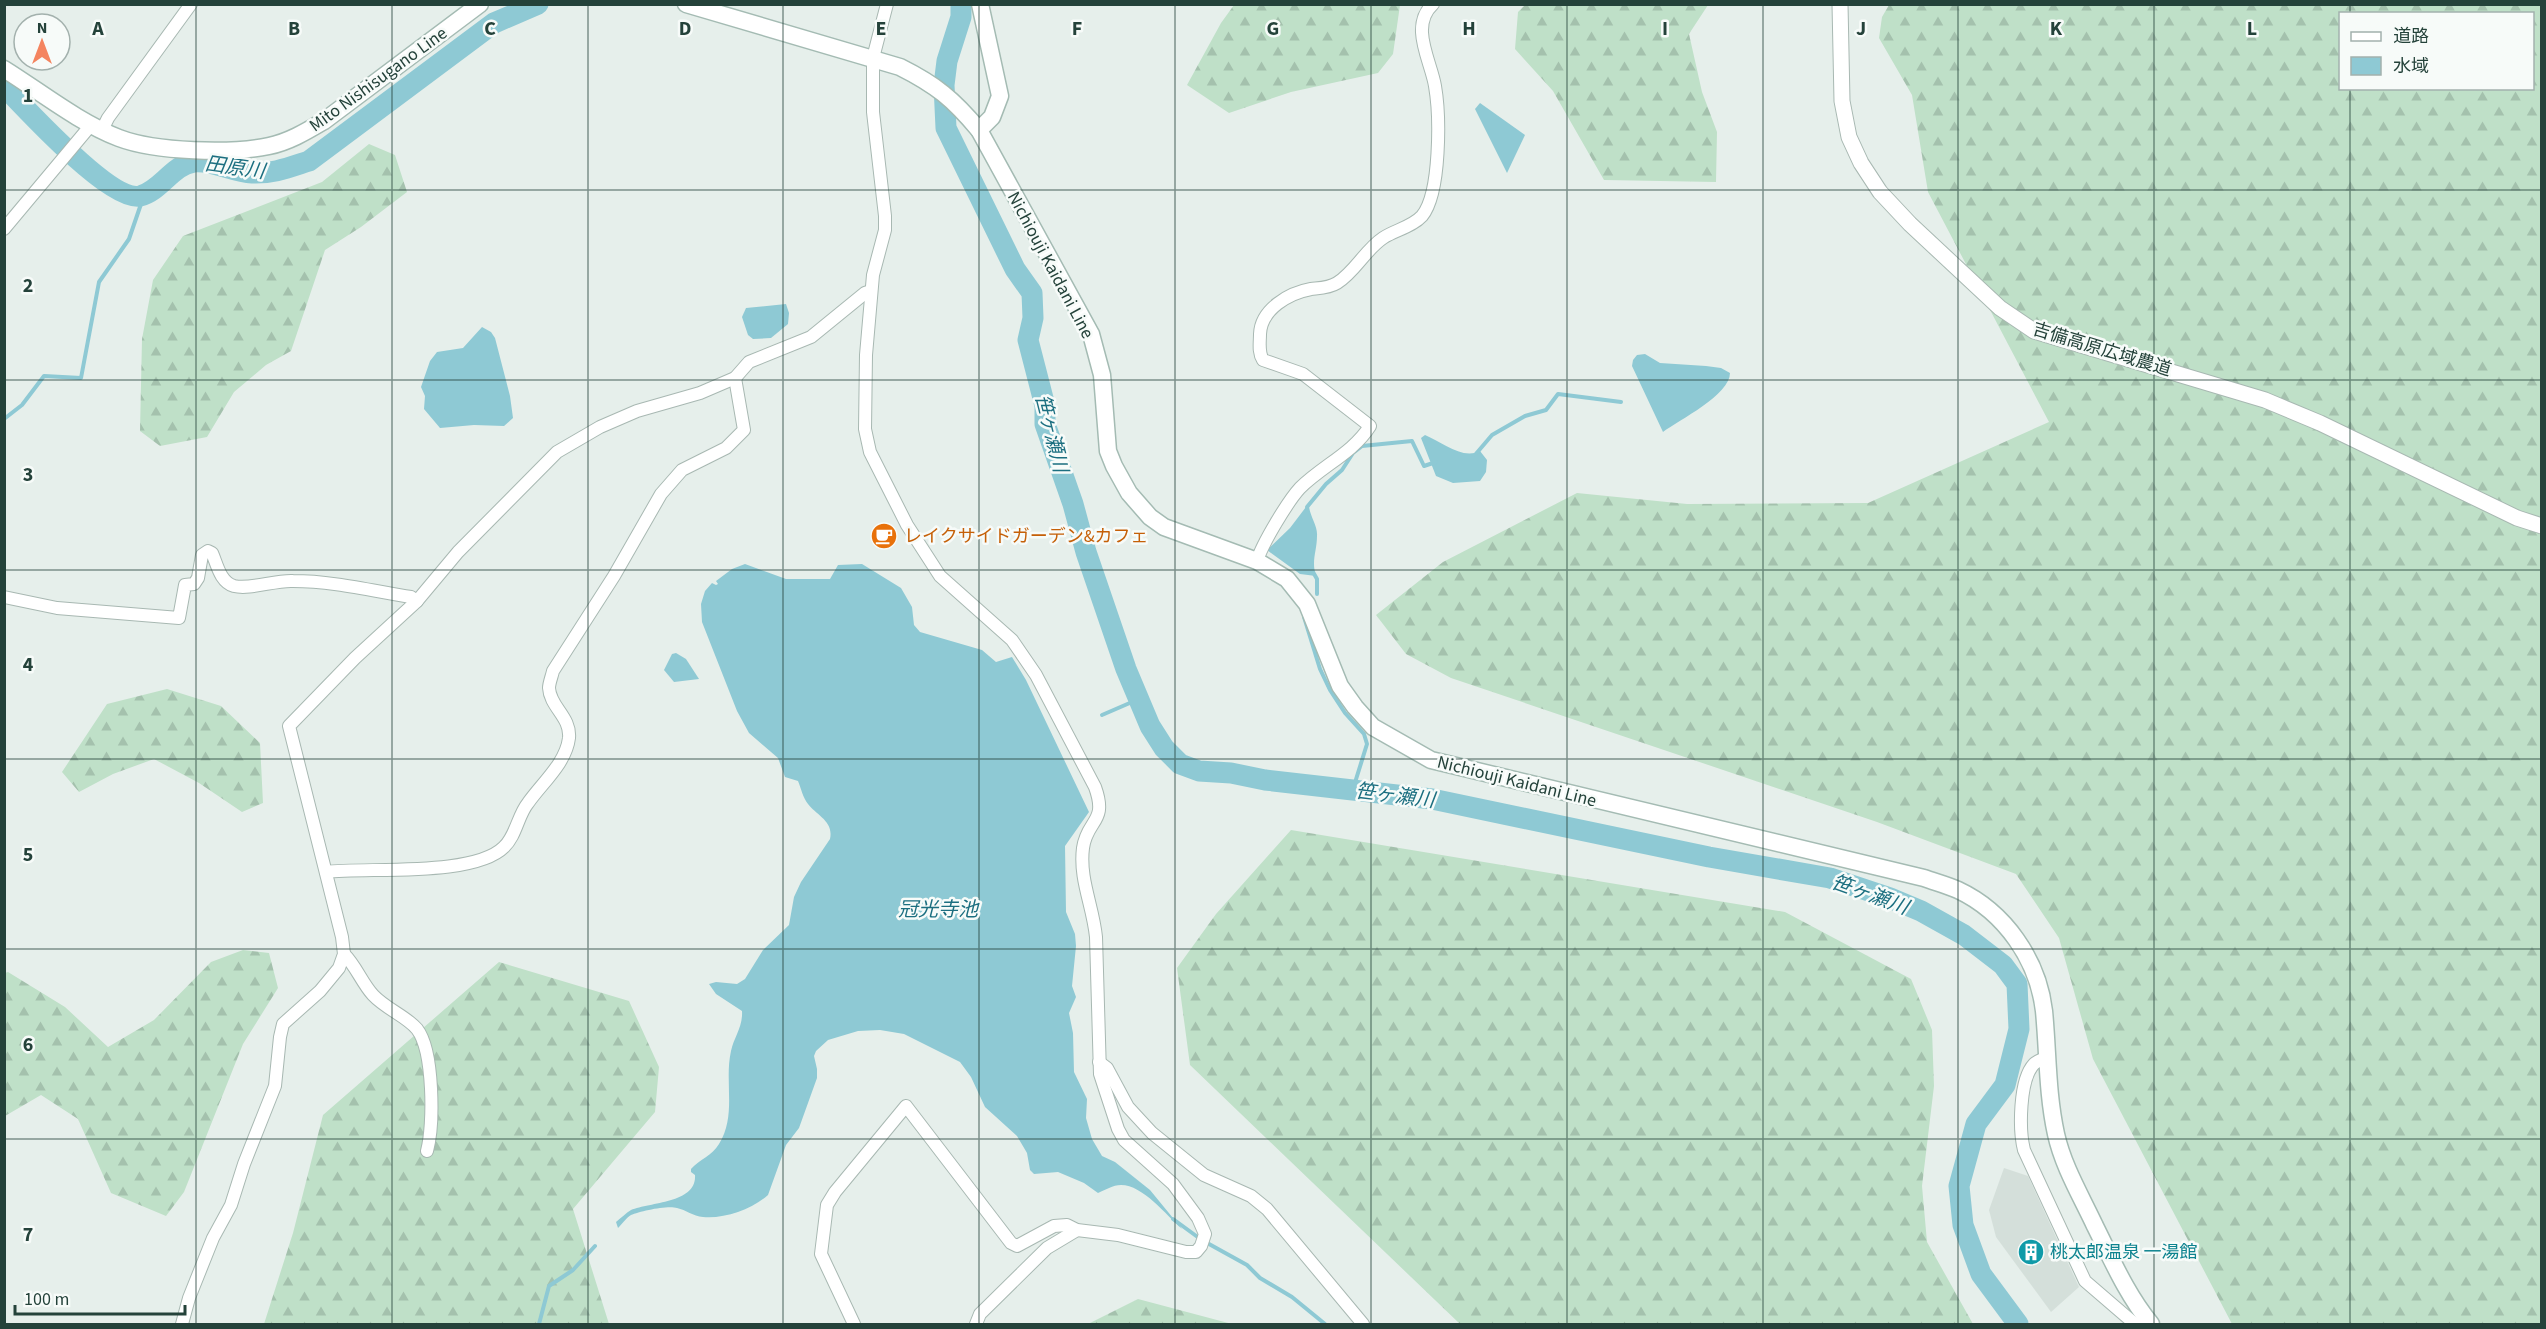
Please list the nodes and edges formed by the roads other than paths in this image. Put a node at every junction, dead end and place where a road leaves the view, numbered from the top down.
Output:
1 (191, 4) edge
2 (480, 4) edge
3 (686, 4) edge
4 (887, 4) edge
5 (980, 4) edge
6 (1433, 4) edge
7 (1840, 4) edge
8 (873, 58) junction
9 (4, 69) edge
10 (97, 127) junction
11 (979, 130) junction
12 (4, 229) edge
13 (871, 291) junction
14 (735, 378) junction
15 (2541, 526) edge
16 (1257, 561) junction
17 (4, 597) edge
18 (417, 602) junction
19 (326, 872) junction
20 (344, 954) junction
21 (2047, 1057) junction
22 (1099, 1062) junction
23 (428, 1151) dead end
24 (1077, 1230) junction
25 (182, 1324) edge
26 (854, 1324) edge
27 (976, 1324) edge
28 (1363, 1324) edge
29 (2135, 1324) edge
30 (2151, 1324) edge

1 - 10 street
2 - 10 main road, Mito Nishisugano Line
3 - 8 main road, Nichiouji Kaidani Line
4 - 8 street
5 - 11 main road
6 - 16 street
7 - 15 street, 吉備高原広域農道
8 - 11 main road, Nichiouji Kaidani Line
8 - 13 street
9 - 10 main road, Mito Nishisugano Line
10 - 12 street
11 - 16 main road, Nichiouji Kaidani Line
13 - 14 street
13 - 22 street
14 - 18 street
14 - 19 street
16 - 21 main road, Nichiouji Kaidani Line
17 - 18 street
18 - 19 street
19 - 20 street
20 - 23 street
20 - 25 street
21 - 29 street
21 - 30 main road, Nichiouji Kaidani Line
22 - 24 street
22 - 28 street
24 - 26 street
24 - 27 street

